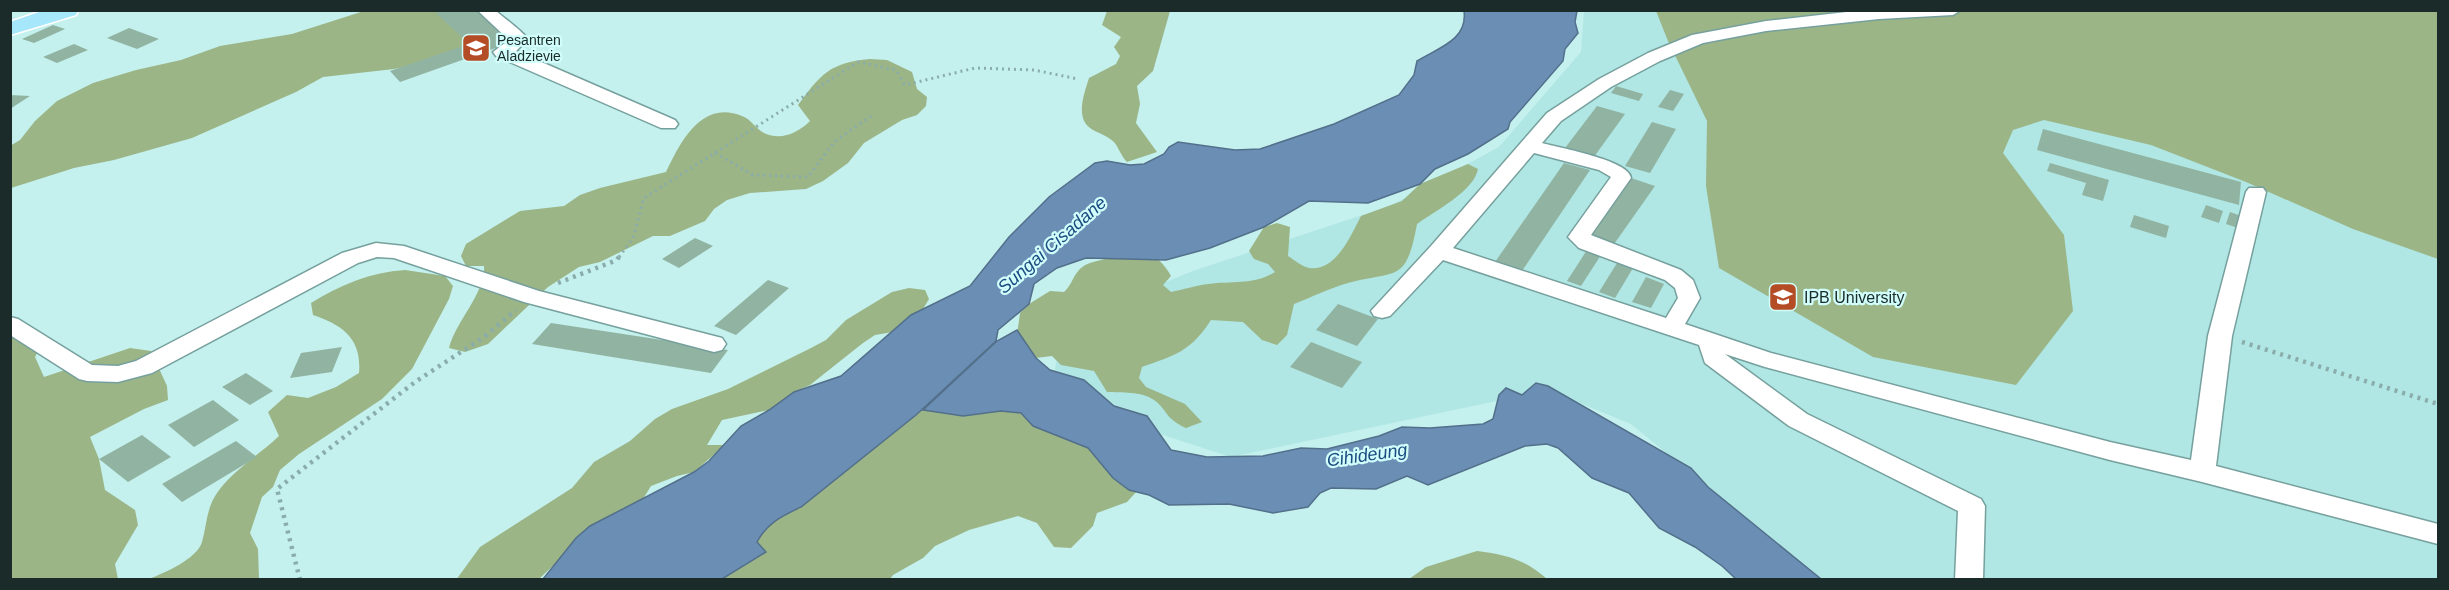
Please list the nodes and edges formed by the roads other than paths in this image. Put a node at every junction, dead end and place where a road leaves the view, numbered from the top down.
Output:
1 (68, 10) edge
2 (485, 10) edge
3 (1953, 10) edge
4 (10, 29) edge
5 (668, 124) dead end
6 (1530, 146) junction
7 (2256, 192) dead end
8 (1438, 250) junction
9 (1382, 311) dead end
10 (10, 324) edge
11 (1671, 328) junction
12 (1710, 341) junction
13 (714, 344) dead end
14 (2202, 472) junction
15 (2439, 534) edge
16 (1974, 578) edge

1 - 4 main road
2 - 5 street
3 - 6 street
6 - 8 street
6 - 11 street
7 - 14 street
8 - 9 street
8 - 11 street
10 - 13 street
11 - 12 street
12 - 14 street
12 - 16 street
14 - 15 street

